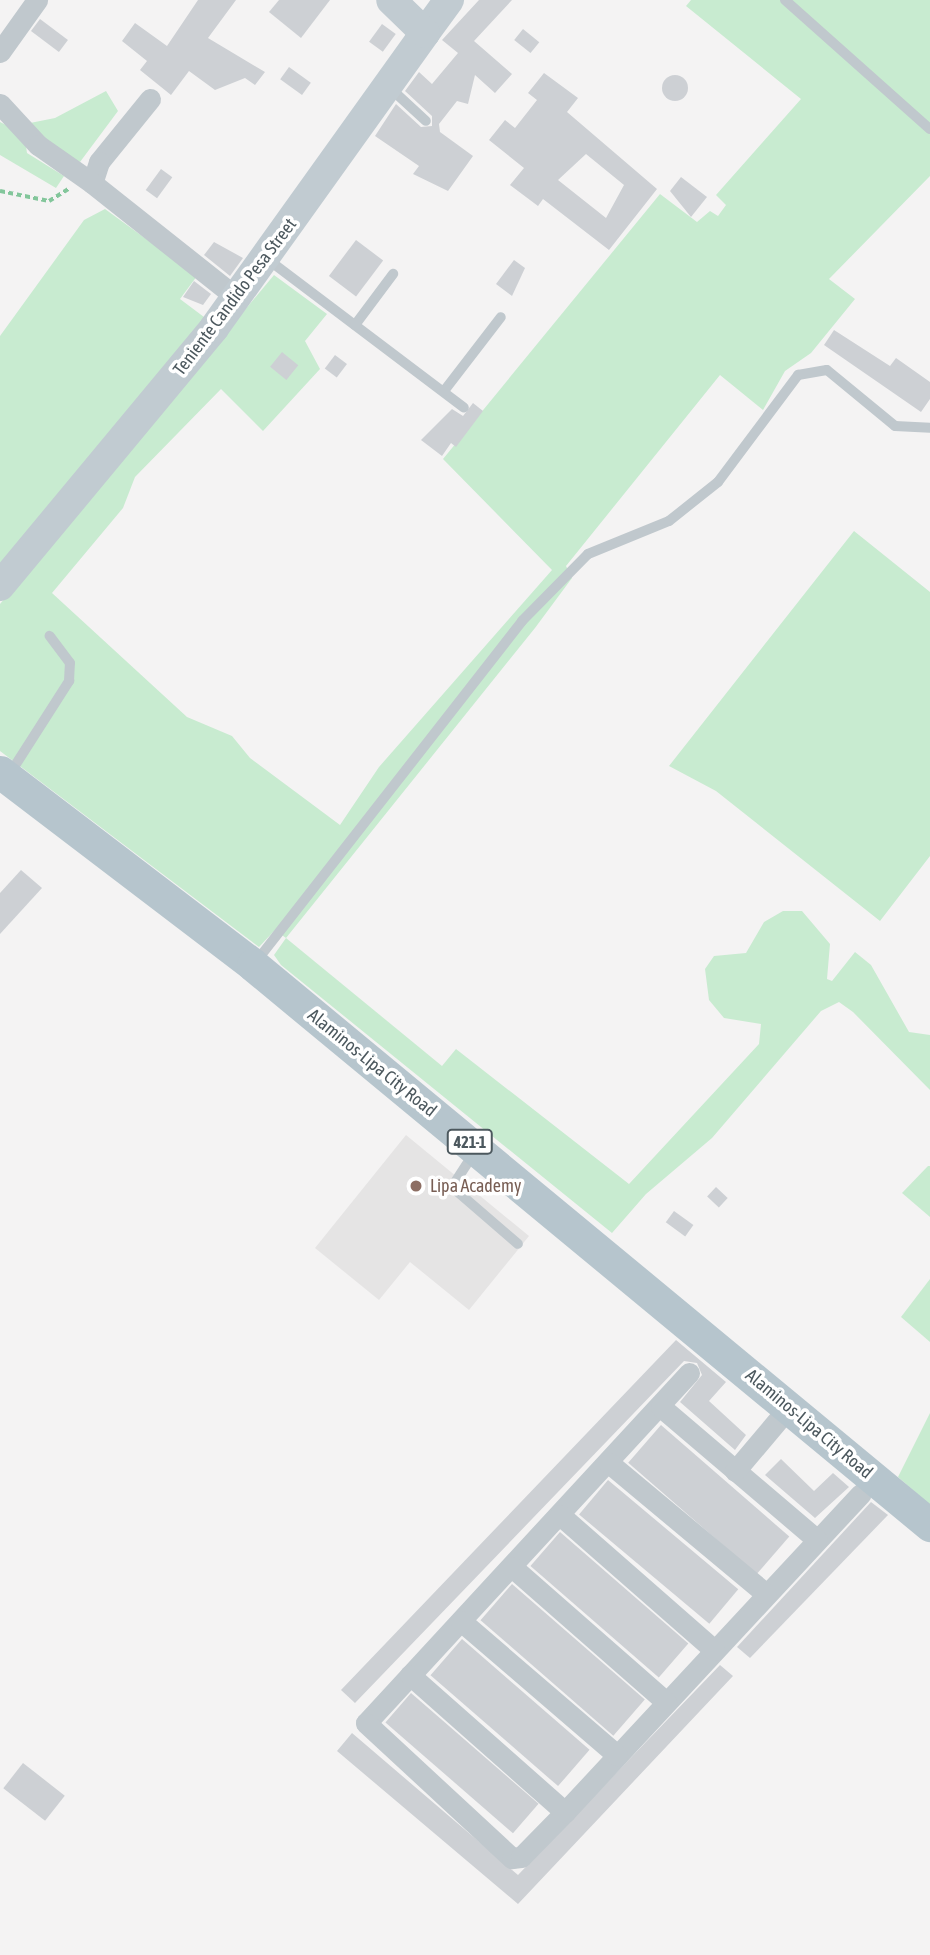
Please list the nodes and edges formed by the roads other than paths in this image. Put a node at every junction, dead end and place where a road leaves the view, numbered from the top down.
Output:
1 (37, 0) edge
2 (391, 0) edge
3 (449, 0) edge
4 (785, 0) edge
5 (425, 33) junction
6 (0, 52) edge
7 (389, 87) junction
8 (150, 99) dead end
9 (0, 104) edge
10 (426, 121) dead end
11 (930, 129) edge
12 (85, 179) junction
13 (266, 258) junction
14 (393, 274) dead end
15 (237, 298) junction
16 (501, 317) dead end
17 (355, 325) junction
18 (444, 391) junction
19 (464, 408) dead end
20 (930, 428) edge
21 (0, 586) edge
22 (50, 636) dead end
23 (4, 775) edge
24 (253, 965) junction
25 (478, 1148) junction
26 (519, 1244) dead end
27 (688, 1373) dead end
28 (661, 1407) junction
29 (789, 1407) junction
30 (609, 1463) junction
31 (735, 1471) junction
32 (861, 1494) dead end
33 (561, 1515) junction
34 (930, 1525) edge
35 (816, 1539) junction
36 (512, 1567) junction
37 (766, 1594) junction
38 (461, 1621) junction
39 (714, 1650) junction
40 (410, 1675) junction
41 (666, 1702) junction
42 (617, 1755) junction
43 (565, 1812) junction

1 - 6 street
2 - 5 street
3 - 5 street, Teniente Candido Pesa Street
4 - 11 lane
5 - 7 street, Teniente Candido Pesa Street
7 - 10 lane
7 - 13 street, Teniente Candido Pesa Street
8 - 12 street
9 - 12 street
12 - 15 street
13 - 15 street, Teniente Candido Pesa Street
13 - 17 lane
14 - 17 lane
15 - 21 street, Teniente Candido Pesa Street
16 - 18 lane
17 - 18 lane
18 - 19 lane
20 - 24 lane
22 - 23 lane
23 - 24 main road, Alaminos-Lipa City Road / 421-1
24 - 25 main road, Alaminos-Lipa City Road / 421-1
25 - 26 lane
25 - 29 main road, Alaminos-Lipa City Road / 421-1
27 - 28 street
28 - 30 street
28 - 31 street
29 - 31 street
29 - 34 main road, Alaminos-Lipa City Road / 421-1
30 - 33 street
30 - 37 street
31 - 35 street
32 - 35 street
33 - 36 street
33 - 39 street
35 - 37 street
36 - 38 street
36 - 41 street
37 - 39 street
38 - 40 street
38 - 42 street
39 - 41 street
40 - 43 street
40 - 43 street
41 - 42 street
42 - 43 street

